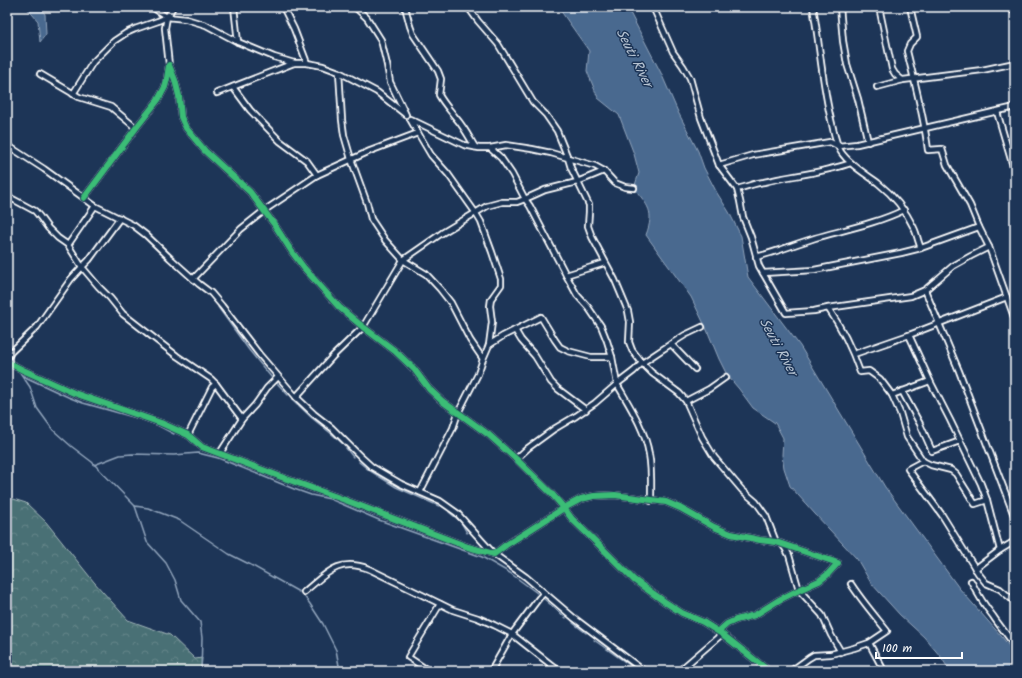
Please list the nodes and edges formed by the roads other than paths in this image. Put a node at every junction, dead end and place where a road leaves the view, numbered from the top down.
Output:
1 (152, 7) edge
2 (173, 7) edge
3 (234, 7) edge
4 (283, 7) edge
5 (355, 7) edge
6 (405, 7) edge
7 (468, 7) edge
8 (653, 7) edge
9 (813, 7) edge
10 (840, 7) edge
11 (879, 7) edge
12 (910, 7) edge
13 (1010, 7) edge
14 (1015, 13) edge
15 (167, 16) junction
16 (238, 42) junction
17 (294, 63) junction
18 (307, 63) junction
19 (1015, 63) edge
20 (169, 65) junction
21 (339, 72) junction
22 (40, 74) dead end
23 (914, 78) junction
24 (902, 80) junction
25 (877, 87) dead end
26 (233, 88) junction
27 (217, 93) dead end
28 (73, 94) junction
29 (1015, 107) edge
30 (997, 112) junction
31 (406, 115) junction
32 (410, 119) junction
33 (926, 127) junction
34 (136, 128) junction
35 (418, 133) junction
36 (868, 142) junction
37 (7, 145) edge
38 (838, 146) junction
39 (475, 147) junction
40 (490, 148) junction
41 (568, 158) junction
42 (351, 159) junction
43 (851, 163) junction
44 (719, 164) junction
45 (604, 171) junction
46 (317, 174) junction
47 (1015, 178) edge
48 (577, 182) junction
49 (634, 188) dead end
50 (737, 189) junction
51 (7, 196) edge
52 (84, 198) junction
53 (525, 199) junction
54 (95, 206) junction
55 (264, 210) junction
56 (904, 210) junction
57 (475, 212) junction
58 (120, 218) junction
59 (979, 227) junction
60 (68, 245) junction
61 (989, 247) junction
62 (921, 248) junction
63 (756, 258) junction
64 (403, 260) junction
65 (606, 263) junction
66 (82, 267) junction
67 (763, 273) junction
68 (566, 275) junction
69 (193, 279) junction
70 (925, 290) junction
71 (1007, 297) junction
72 (828, 308) junction
73 (1015, 320) edge
74 (938, 323) junction
75 (363, 327) junction
76 (702, 327) dead end
77 (515, 330) junction
78 (909, 335) junction
79 (671, 344) junction
80 (489, 345) junction
81 (854, 354) junction
82 (612, 357) junction
83 (483, 359) junction
84 (7, 360) edge
85 (642, 363) junction
86 (695, 369) dead end
87 (278, 377) junction
88 (726, 377) dead end
89 (930, 381) junction
90 (216, 384) junction
91 (617, 384) junction
92 (902, 391) junction
93 (892, 395) junction
94 (296, 397) junction
95 (686, 401) junction
96 (586, 410) junction
97 (458, 413) junction
98 (242, 419) junction
99 (188, 435) junction
100 (960, 441) junction
101 (220, 453) junction
102 (516, 459) junction
103 (923, 462) junction
104 (420, 492) junction
105 (651, 500) junction
106 (987, 500) junction
107 (564, 508) junction
108 (1015, 518) edge
109 (1015, 541) edge
110 (778, 542) junction
111 (1000, 550) junction
112 (494, 554) junction
113 (975, 569) junction
114 (971, 581) dead end
115 (851, 584) dead end
116 (799, 590) junction
117 (304, 592) dead end
118 (544, 593) junction
119 (1015, 602) edge
120 (440, 604) junction
121 (720, 633) junction
122 (512, 634) junction
123 (869, 643) junction
124 (1015, 647) edge
125 (841, 652) junction
126 (429, 671) edge
127 (491, 671) edge
128 (558, 671) edge
129 (644, 671) edge
130 (678, 671) edge
131 (769, 671) edge
132 (791, 671) edge
133 (884, 671) edge

1 - 15 street
2 - 15 street
3 - 16 street
4 - 18 street
5 - 31 street
6 - 39 street
7 - 41 street
8 - 44 street
9 - 38 street
10 - 36 street
11 - 24 street
12 - 23 street
13 - 14 street
15 - 16 street
15 - 20 street
15 - 28 street
16 - 17 street
17 - 18 street
17 - 26 street
18 - 21 street
19 - 23 street
20 - 34 street
20 - 55 street
21 - 31 street
21 - 42 street
22 - 28 street
23 - 24 street
23 - 33 street
24 - 25 street
26 - 27 street
26 - 46 street
28 - 34 street
29 - 30 street
30 - 33 street
30 - 47 street
31 - 32 street
32 - 35 street
32 - 39 street
33 - 36 street
33 - 59 street
34 - 52 street
35 - 42 street
35 - 57 street
36 - 38 street
37 - 52 street
38 - 43 street
38 - 44 street
39 - 40 street
40 - 41 street
40 - 53 street
41 - 45 street
41 - 48 street
42 - 46 street
42 - 64 street
43 - 50 street
43 - 56 street
44 - 50 street
45 - 48 street
45 - 49 street
46 - 55 street
48 - 53 street
48 - 65 street
50 - 63 street
51 - 60 street
52 - 54 street
53 - 57 street
53 - 68 street
54 - 58 street
54 - 60 street
55 - 69 street
55 - 75 street
56 - 62 street
56 - 63 street
57 - 64 street
57 - 80 street
58 - 66 street
58 - 69 street
59 - 61 street
59 - 62 street
60 - 66 street
61 - 70 street
61 - 71 street
62 - 67 street
63 - 67 street
64 - 75 street
64 - 83 street
65 - 68 street
65 - 85 street
66 - 84 street
66 - 90 street
67 - 72 street
68 - 82 street
69 - 87 street
70 - 72 street
70 - 74 street
71 - 73 street
71 - 74 street
72 - 81 street
74 - 78 street
74 - 108 street
75 - 94 street
75 - 97 street
76 - 79 street
77 - 80 street
77 - 82 street
77 - 96 street
78 - 81 street
78 - 89 street
79 - 85 street
79 - 86 street
80 - 83 street
81 - 93 street
82 - 91 street
83 - 97 street
84 - 99 street
85 - 91 street
85 - 95 street
87 - 94 street
87 - 98 street
88 - 95 street
89 - 92 street
89 - 100 street
90 - 98 street
90 - 99 street
91 - 96 street
91 - 105 street
92 - 93 street
92 - 100 street
93 - 103 street
94 - 104 street
95 - 110 street
96 - 102 street
97 - 102 street
97 - 104 street
98 - 101 street
99 - 101 street
100 - 106 street
101 - 112 street
102 - 107 street
103 - 106 street
103 - 113 street
104 - 112 street
105 - 107 street
105 - 110 street
106 - 111 street
107 - 112 street
107 - 121 street
109 - 111 street
110 - 116 street
110 - 116 street
111 - 113 street
112 - 118 street
113 - 119 street
114 - 124 street
115 - 123 street
116 - 121 street
116 - 125 street
117 - 120 street
118 - 122 street
118 - 129 street
120 - 122 street
120 - 126 street
121 - 130 street
121 - 131 street
122 - 127 street
122 - 128 street
123 - 125 street
123 - 133 street
125 - 132 street

